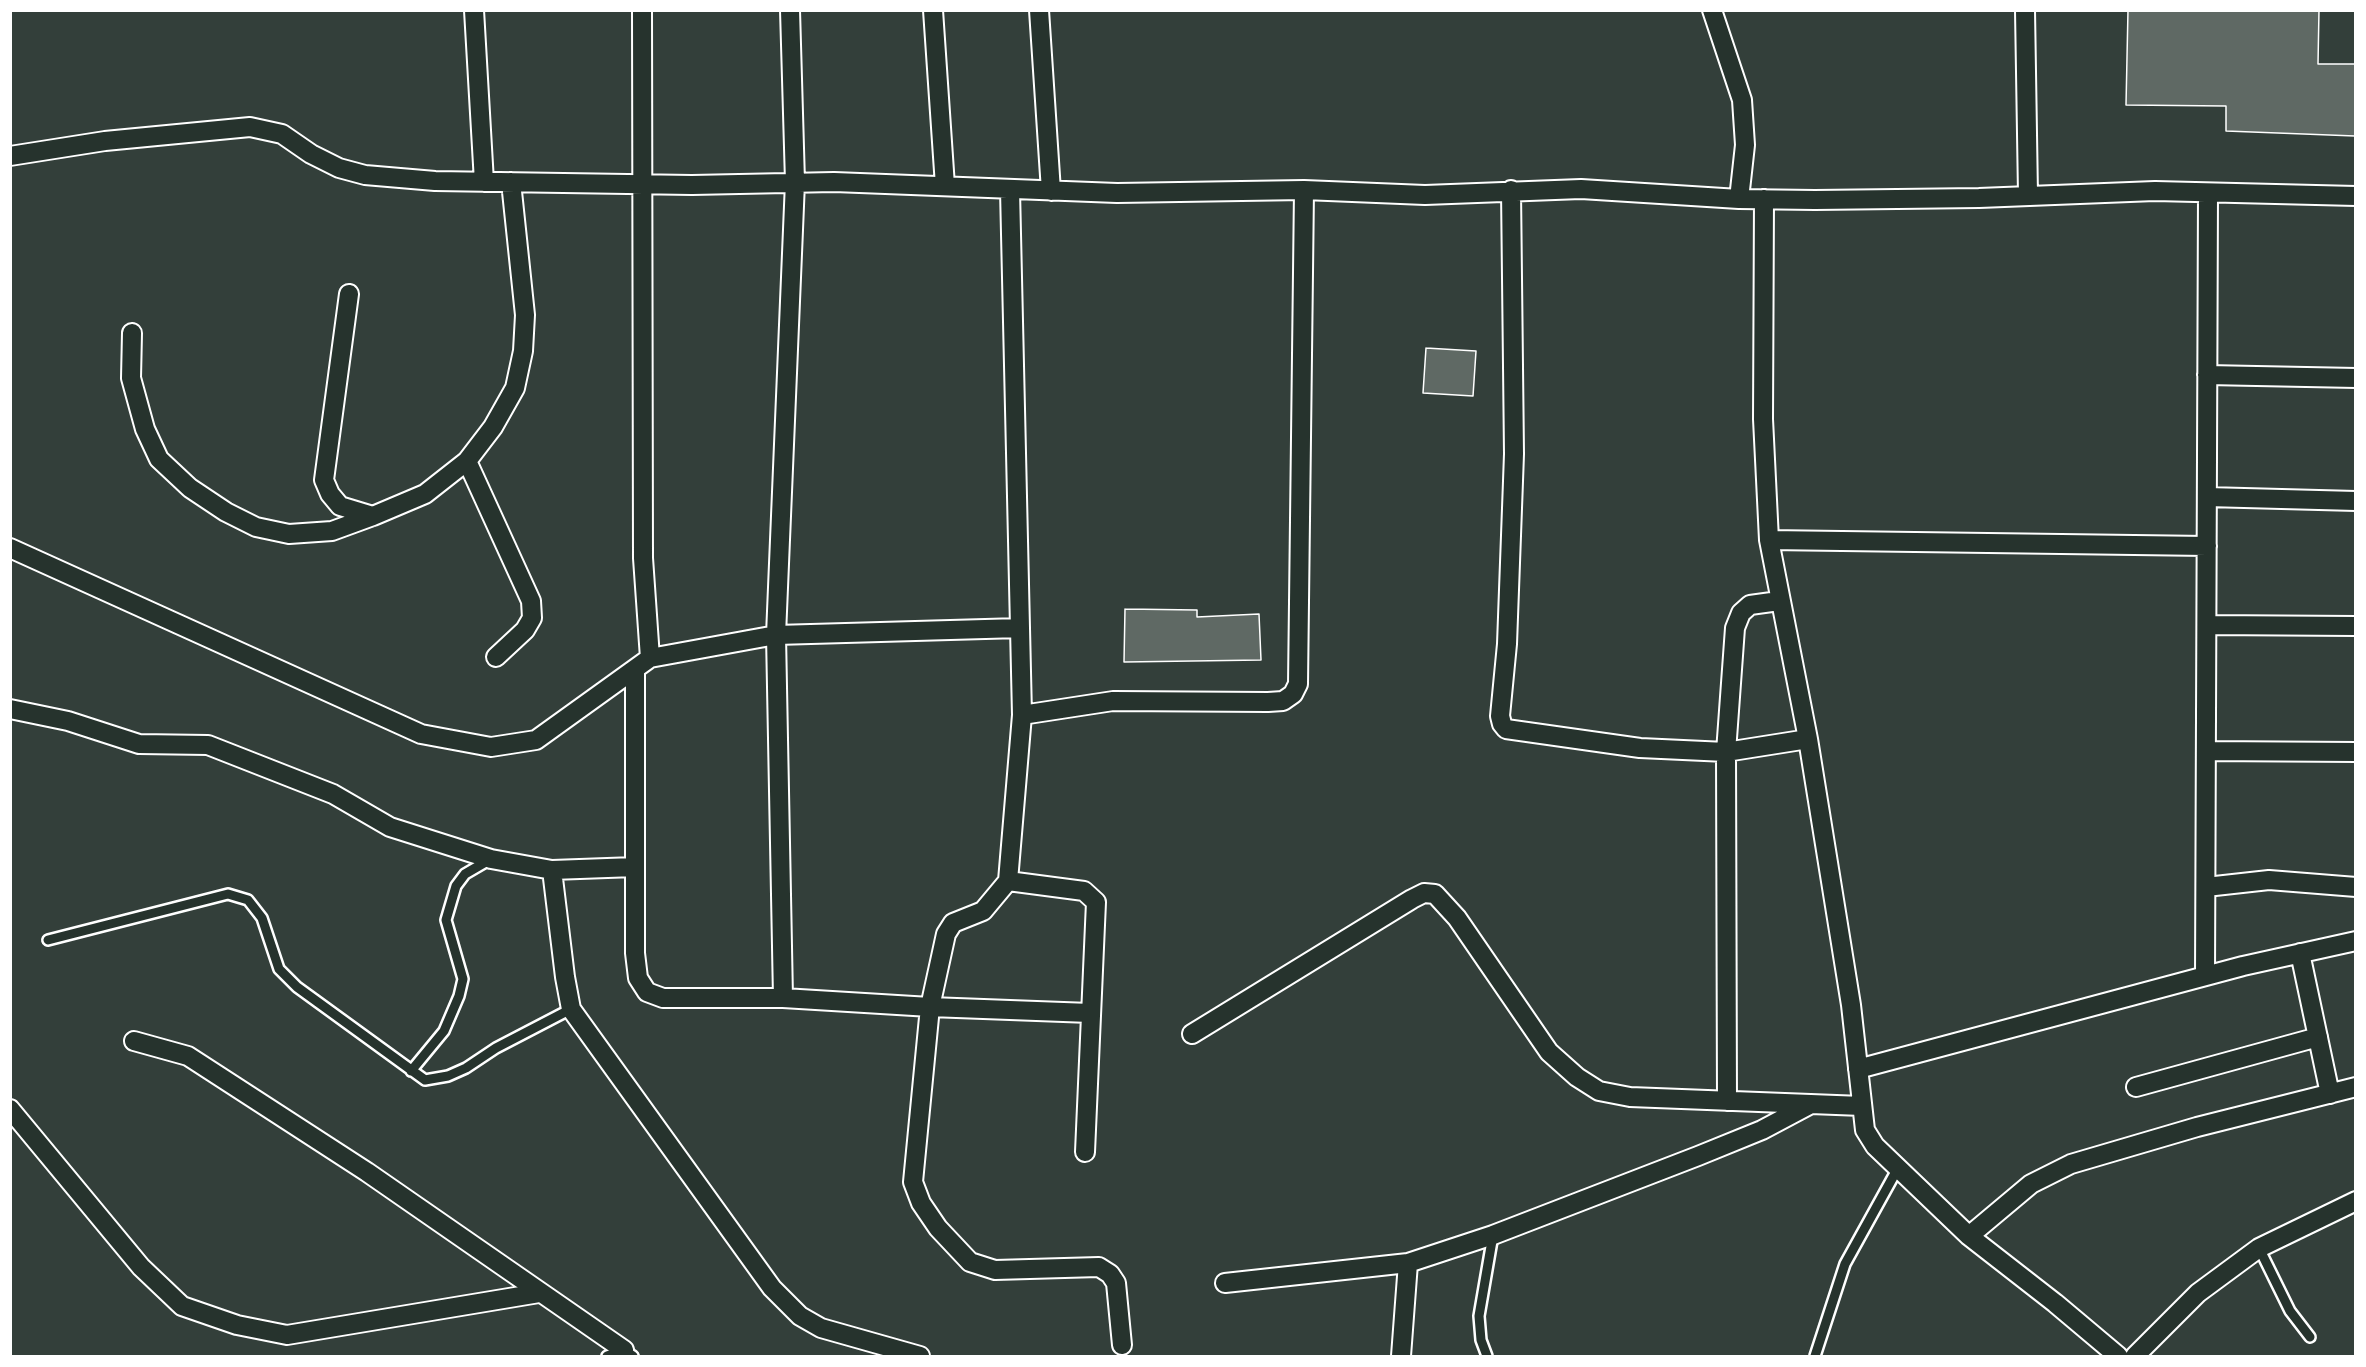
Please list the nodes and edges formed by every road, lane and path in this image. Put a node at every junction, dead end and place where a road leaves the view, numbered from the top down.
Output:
1 (474, 10) edge
2 (642, 10) edge
3 (790, 10) edge
4 (933, 10) edge
5 (1039, 10) edge
6 (1712, 10) edge
7 (2025, 10) edge
8 (10, 156) edge
9 (484, 182) junction
10 (511, 182) junction
11 (795, 182) junction
12 (644, 184) junction
13 (945, 186) junction
14 (1010, 190) junction
15 (1304, 190) junction
16 (1511, 190) junction
17 (1051, 191) junction
18 (2208, 194) junction
19 (2028, 195) junction
20 (2355, 195) edge
21 (1739, 199) junction
22 (1764, 199) junction
23 (349, 294) dead end
24 (132, 333) dead end
25 (2207, 375) junction
26 (2355, 378) edge
27 (467, 461) junction
28 (2207, 497) junction
29 (2355, 501) edge
30 (374, 516) junction
31 (1768, 540) junction
32 (2207, 546) junction
33 (10, 548) edge
34 (1779, 601) junction
35 (2206, 625) junction
36 (2355, 626) edge
37 (1020, 628) junction
38 (776, 635) junction
39 (496, 657) dead end
40 (643, 664) junction
41 (10, 709) edge
42 (1022, 715) junction
43 (1808, 740) junction
44 (2206, 751) junction
45 (1726, 752) junction
46 (2355, 752) edge
47 (491, 859) junction
48 (635, 867) junction
49 (552, 870) junction
50 (1008, 881) junction
51 (2206, 887) junction
52 (2355, 887) edge
53 (48, 940) dead end
54 (2355, 941) edge
55 (2300, 953) junction
56 (2205, 976) junction
57 (783, 998) junction
58 (930, 1007) junction
59 (572, 1009) junction
60 (1090, 1013) junction
61 (1192, 1034) dead end
62 (2318, 1037) junction
63 (134, 1041) dead end
64 (1858, 1069) junction
65 (411, 1071) junction
66 (2136, 1087) dead end
67 (2355, 1087) edge
68 (2330, 1094) junction
69 (1727, 1101) junction
70 (1813, 1103) junction
71 (1862, 1106) junction
72 (10, 1109) edge
73 (1085, 1152) dead end
74 (1898, 1168) junction
75 (2355, 1201) edge
76 (1493, 1234) junction
77 (1970, 1236) junction
78 (2259, 1248) junction
79 (1408, 1263) junction
80 (1225, 1283) dead end
81 (539, 1293) junction
82 (2310, 1337) dead end
83 (1122, 1345) dead end
84 (621, 1354) edge
85 (920, 1356) edge
86 (1401, 1356) edge
87 (1487, 1356) edge
88 (1815, 1356) edge
89 (2118, 1356) edge
90 (2135, 1356) edge

1 - 9 street
2 - 12 street
3 - 11 street
4 - 13 street
5 - 17 street
6 - 21 street
7 - 19 street
8 - 9 street
9 - 10 street
10 - 12 street
10 - 27 street
11 - 12 street
11 - 13 street
11 - 38 street
12 - 40 street
13 - 14 street
14 - 17 street
14 - 37 street
15 - 16 street
15 - 17 street
15 - 42 street
16 - 21 street
16 - 45 street
18 - 19 street
18 - 20 street
18 - 25 street
19 - 22 street
21 - 22 street
22 - 31 street
23 - 30 street
24 - 30 street
25 - 26 street
25 - 28 street
27 - 30 street
27 - 39 street
28 - 29 street
28 - 32 street
31 - 32 street
31 - 34 street
32 - 35 street
33 - 40 street
34 - 43 street
34 - 45 street
35 - 36 street
35 - 44 street
37 - 38 street
37 - 42 street
38 - 40 street
38 - 57 street
40 - 48 street
41 - 47 street
42 - 50 street
43 - 45 street
43 - 64 street
44 - 46 street
44 - 51 street
45 - 69 street
47 - 49 street
47 - 65 lane
48 - 49 street
48 - 57 street
49 - 59 street
50 - 58 street
50 - 60 street
51 - 52 street
51 - 56 street
53 - 65 lane
54 - 55 street
55 - 56 street
55 - 62 street
56 - 64 street
57 - 58 street
58 - 60 street
58 - 83 street
59 - 65 lane
59 - 85 street
60 - 73 street
61 - 69 street
62 - 66 street
62 - 68 street
63 - 81 street
64 - 71 street
67 - 68 street
68 - 77 street
69 - 70 street
70 - 71 street
70 - 76 street
71 - 74 street
72 - 81 street
74 - 77 street
74 - 88 lane
75 - 78 street
76 - 79 street
76 - 87 lane
77 - 89 street
78 - 82 lane
78 - 90 street
79 - 80 street
79 - 86 street
81 - 84 street

